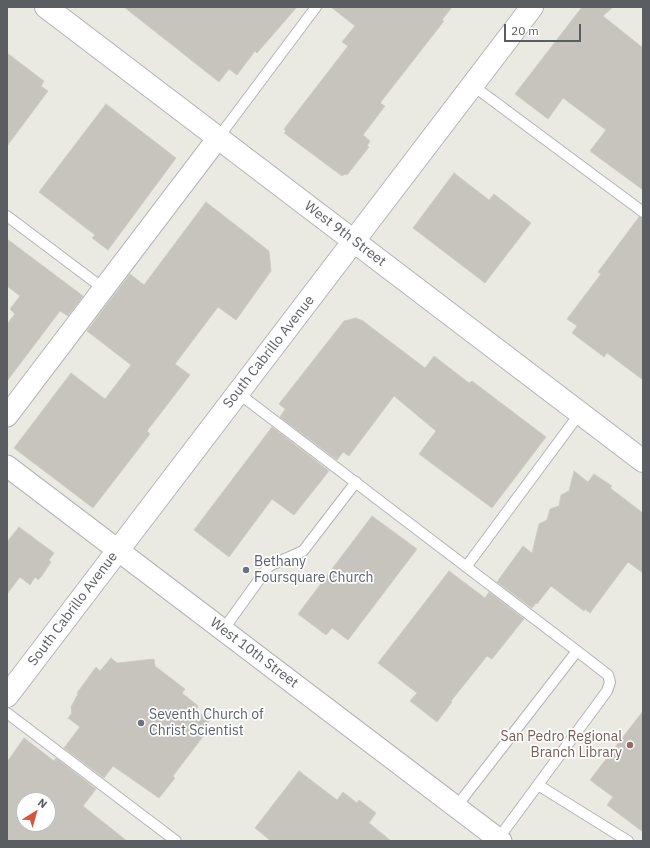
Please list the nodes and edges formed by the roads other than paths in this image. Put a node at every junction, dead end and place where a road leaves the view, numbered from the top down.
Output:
1 (46, 7) edge
2 (316, 7) edge
3 (532, 7) edge
4 (472, 85) junction
5 (218, 138) junction
6 (643, 212) edge
7 (7, 216) edge
8 (354, 242) junction
9 (104, 289) junction
10 (238, 393) junction
11 (580, 413) junction
12 (7, 416) edge
13 (643, 461) edge
14 (7, 466) edge
15 (356, 482) junction
16 (118, 550) junction
17 (466, 566) junction
18 (223, 630) junction
19 (578, 651) junction
20 (7, 696) edge
21 (7, 714) edge
22 (538, 785) junction
23 (456, 807) junction
24 (500, 840) edge
25 (176, 841) edge
26 (628, 841) edge

1 - 5 street, West 9th Street
2 - 5 lane
3 - 4 street, South Cabrillo Avenue
4 - 6 lane
4 - 8 street, South Cabrillo Avenue
5 - 8 street, West 9th Street
5 - 9 street
7 - 9 lane
8 - 10 street, South Cabrillo Avenue
8 - 11 street, West 9th Street
9 - 12 street
10 - 15 lane
10 - 16 street, South Cabrillo Avenue
11 - 13 street, West 9th Street
11 - 17 lane
14 - 16 street, West 10th Street
15 - 17 lane
15 - 18 lane
16 - 18 street, West 10th Street
16 - 20 street, South Cabrillo Avenue
17 - 19 lane
18 - 23 street, West 10th Street
19 - 22 lane
19 - 23 lane
21 - 25 lane
22 - 24 lane
22 - 26 lane
23 - 24 street, West 10th Street

